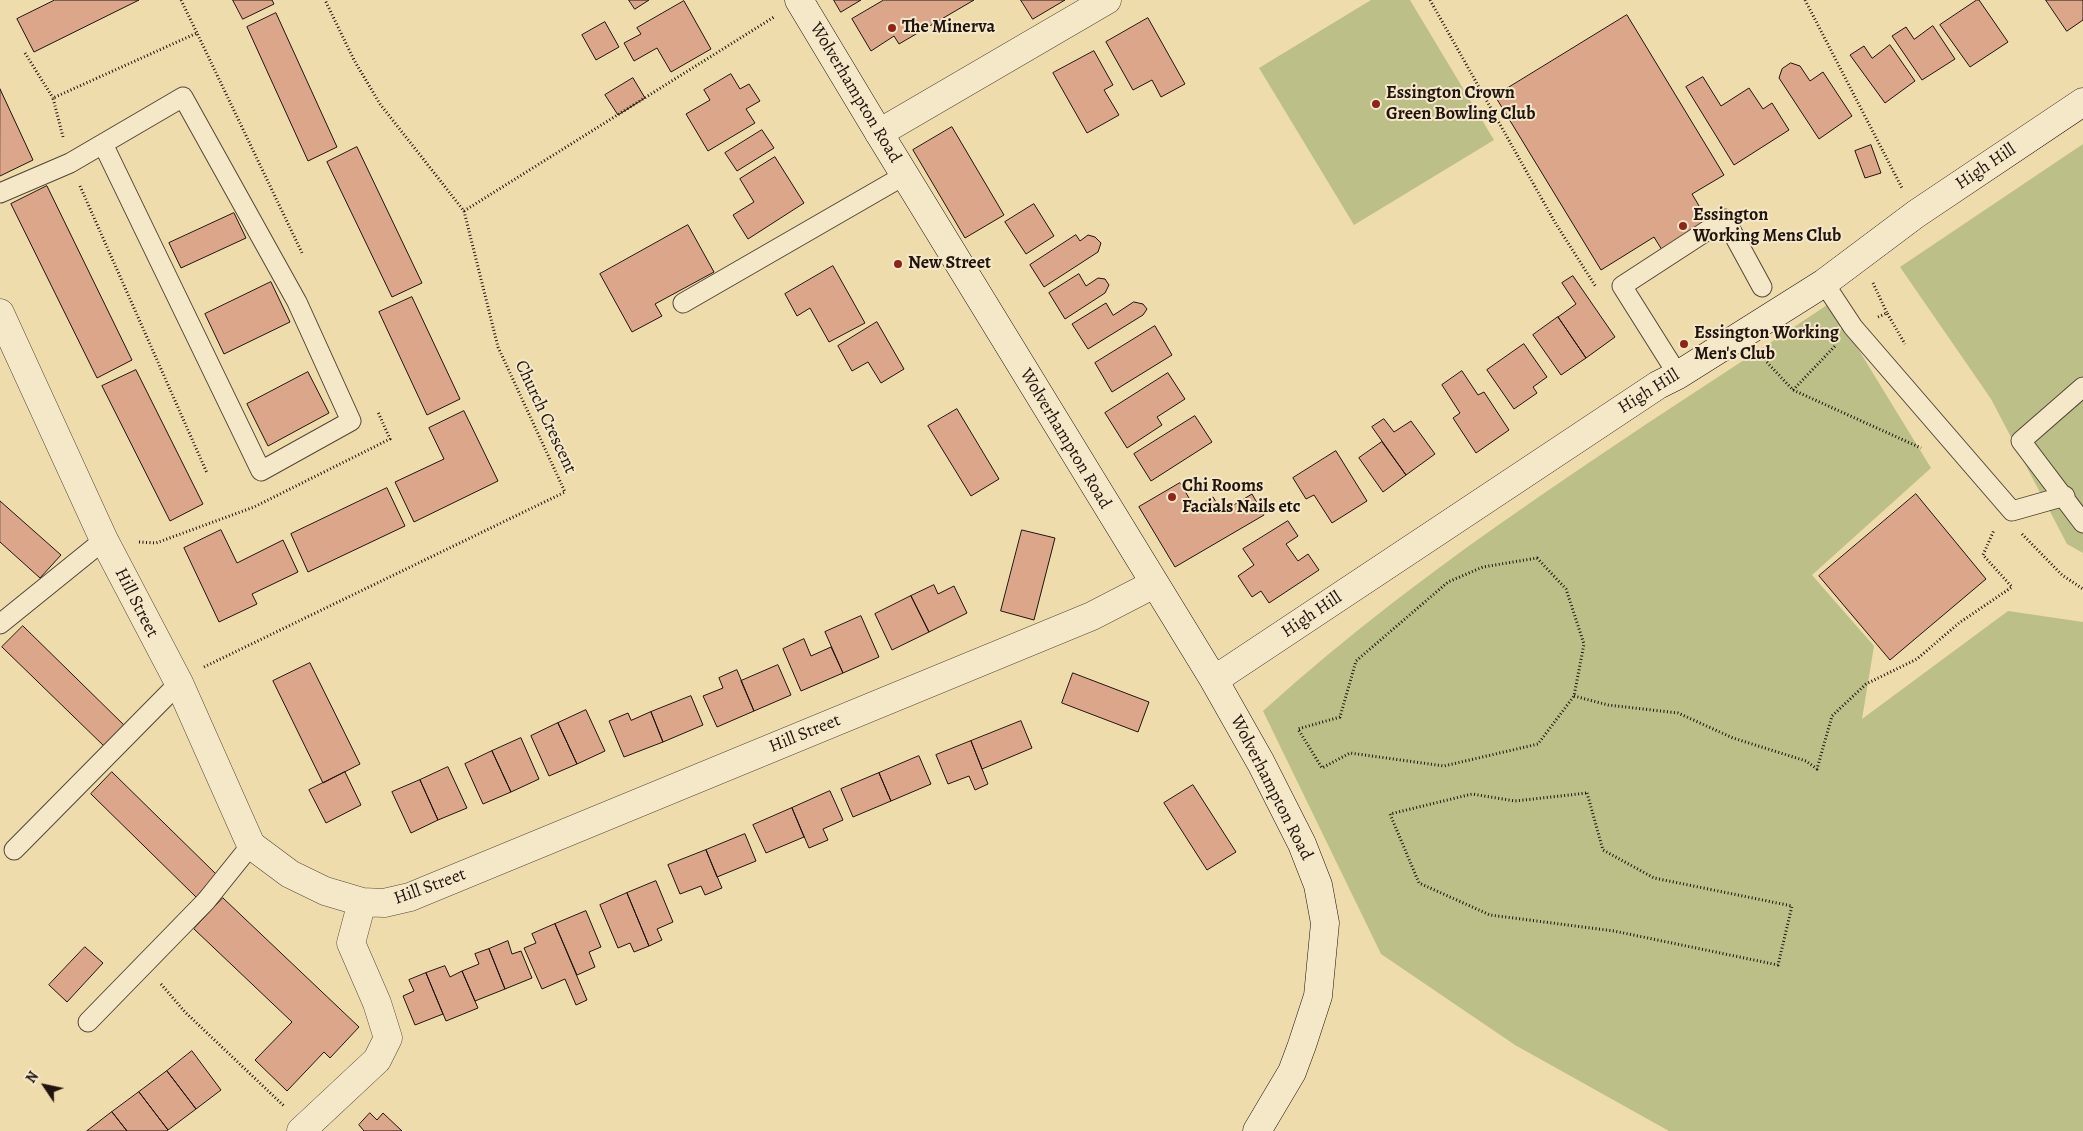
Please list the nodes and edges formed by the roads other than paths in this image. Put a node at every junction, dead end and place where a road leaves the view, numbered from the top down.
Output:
1 (800, 0) edge
2 (1107, 0) edge
3 (2083, 102) edge
4 (879, 134) junction
5 (103, 144) junction
6 (904, 175) junction
7 (0, 193) edge
8 (1824, 283) junction
9 (1762, 287) dead end
10 (683, 303) dead end
11 (0, 314) edge
12 (1678, 374) junction
13 (2083, 387) edge
14 (2064, 496) junction
15 (2083, 523) edge
16 (104, 540) junction
17 (1154, 584) junction
18 (0, 624) edge
19 (1214, 680) junction
20 (179, 684) junction
21 (251, 845) junction
22 (14, 850) dead end
23 (362, 902) junction
24 (88, 1022) dead end
25 (304, 1129) edge
26 (1257, 1131) edge

1 - 4 street, Wolverhampton Road
2 - 4 street
3 - 8 street, High Hill
4 - 6 street, Wolverhampton Road
5 - 5 lane
5 - 7 lane
6 - 10 lane
6 - 17 street, Wolverhampton Road
8 - 12 street, High Hill
8 - 14 lane
9 - 12 lane
11 - 16 street, Hill Street
12 - 19 street, High Hill
13 - 14 lane
14 - 15 lane
16 - 18 lane
16 - 20 street, Hill Street
17 - 19 street, Wolverhampton Road
17 - 23 street, Hill Street
19 - 26 street, Wolverhampton Road
20 - 21 street, Hill Street
20 - 22 lane
21 - 23 street, Hill Street
21 - 24 lane
23 - 25 street

